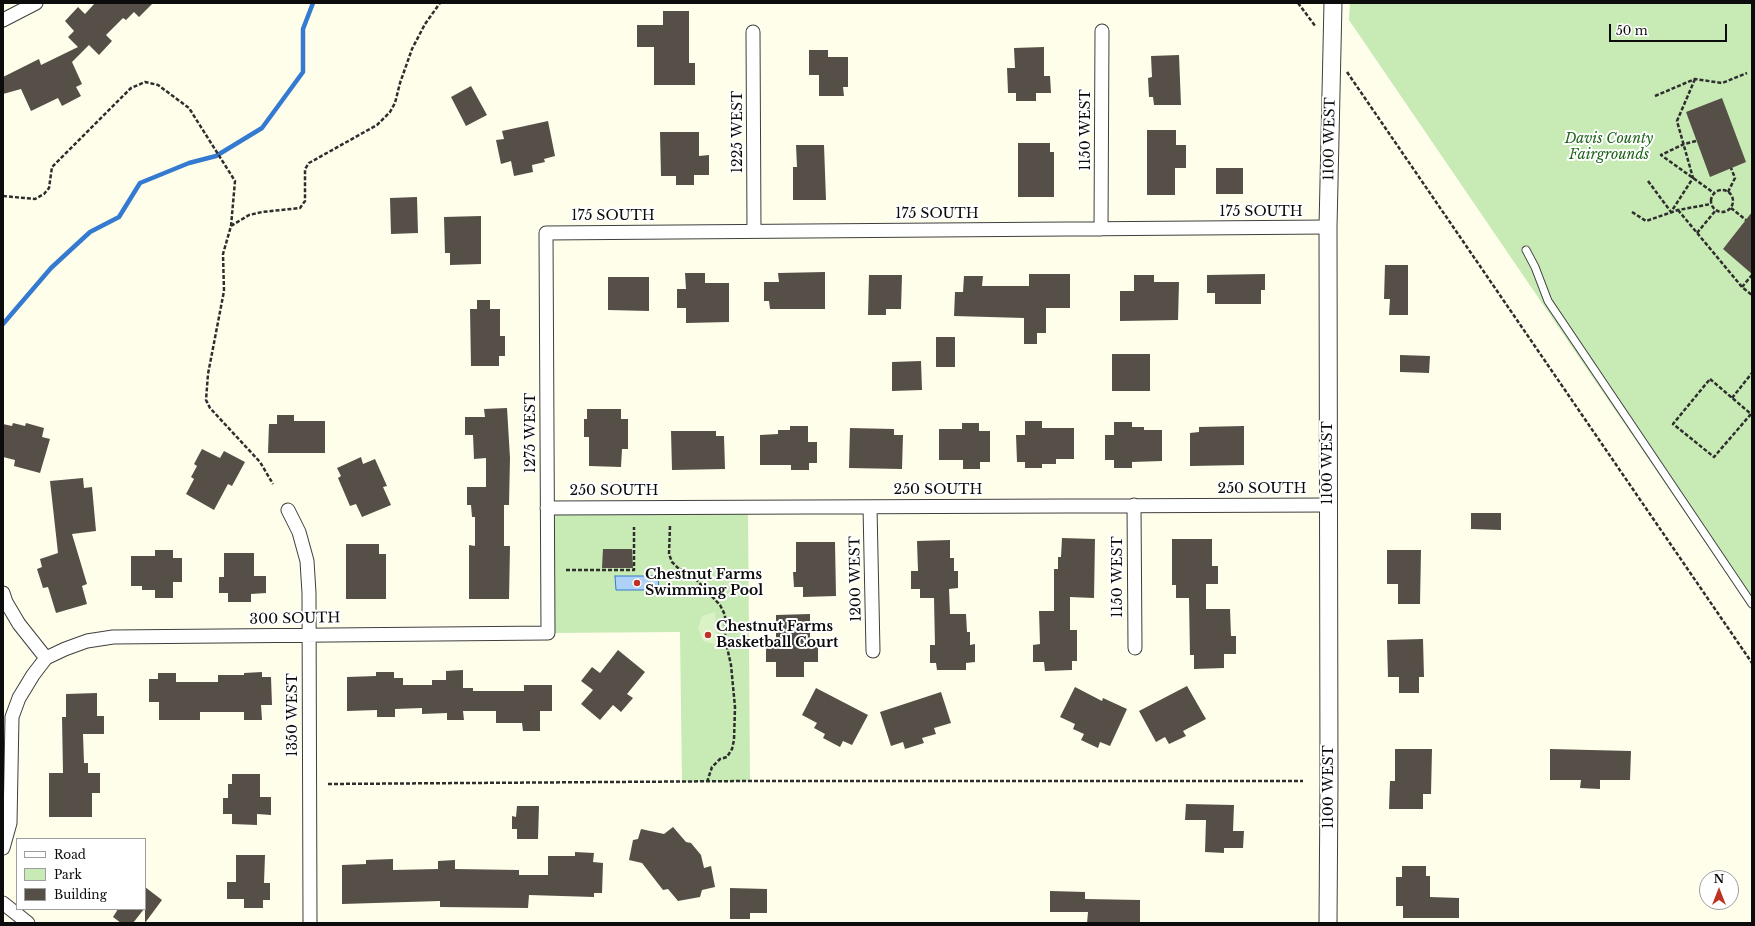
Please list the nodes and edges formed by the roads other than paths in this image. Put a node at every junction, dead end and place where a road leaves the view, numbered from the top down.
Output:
1 (36, 3) edge
2 (1333, 3) edge
3 (3, 20) edge
4 (1102, 31) dead end
5 (753, 32) dead end
6 (1328, 228) junction
7 (1101, 229) junction
8 (754, 231) junction
9 (546, 233) joint
10 (1526, 250) dead end
11 (1329, 505) junction
12 (870, 506) junction
13 (1134, 506) junction
14 (547, 508) junction
15 (288, 510) dead end
16 (3, 593) edge
17 (1752, 604) edge
18 (548, 633) joint
19 (309, 635) junction
20 (1135, 648) dead end
21 (873, 651) dead end
22 (46, 658) junction
23 (3, 848) edge
24 (3, 903) edge
25 (28, 923) edge
26 (310, 923) edge
27 (1328, 923) edge

1 - 3 street
2 - 6 street, 1100 WEST
4 - 7 street, 1150 WEST
5 - 8 street, 1225 WEST
6 - 7 street, 175 SOUTH
6 - 11 street, 1100 WEST
7 - 8 street, 175 SOUTH
8 - 9 street, 175 SOUTH
9 - 14 street, 1275 WEST
10 - 17 lane
11 - 13 street, 250 SOUTH
11 - 27 street, 1100 WEST
12 - 13 street, 250 SOUTH
12 - 14 street, 250 SOUTH
12 - 21 street, 1200 WEST
13 - 20 street, 1150 WEST
14 - 18 street, 1275 WEST
15 - 19 street, 1350 WEST
16 - 22 street
18 - 19 street, 300 SOUTH
19 - 22 street, 300 SOUTH
19 - 26 street, 1350 WEST
22 - 23 street
24 - 25 street

